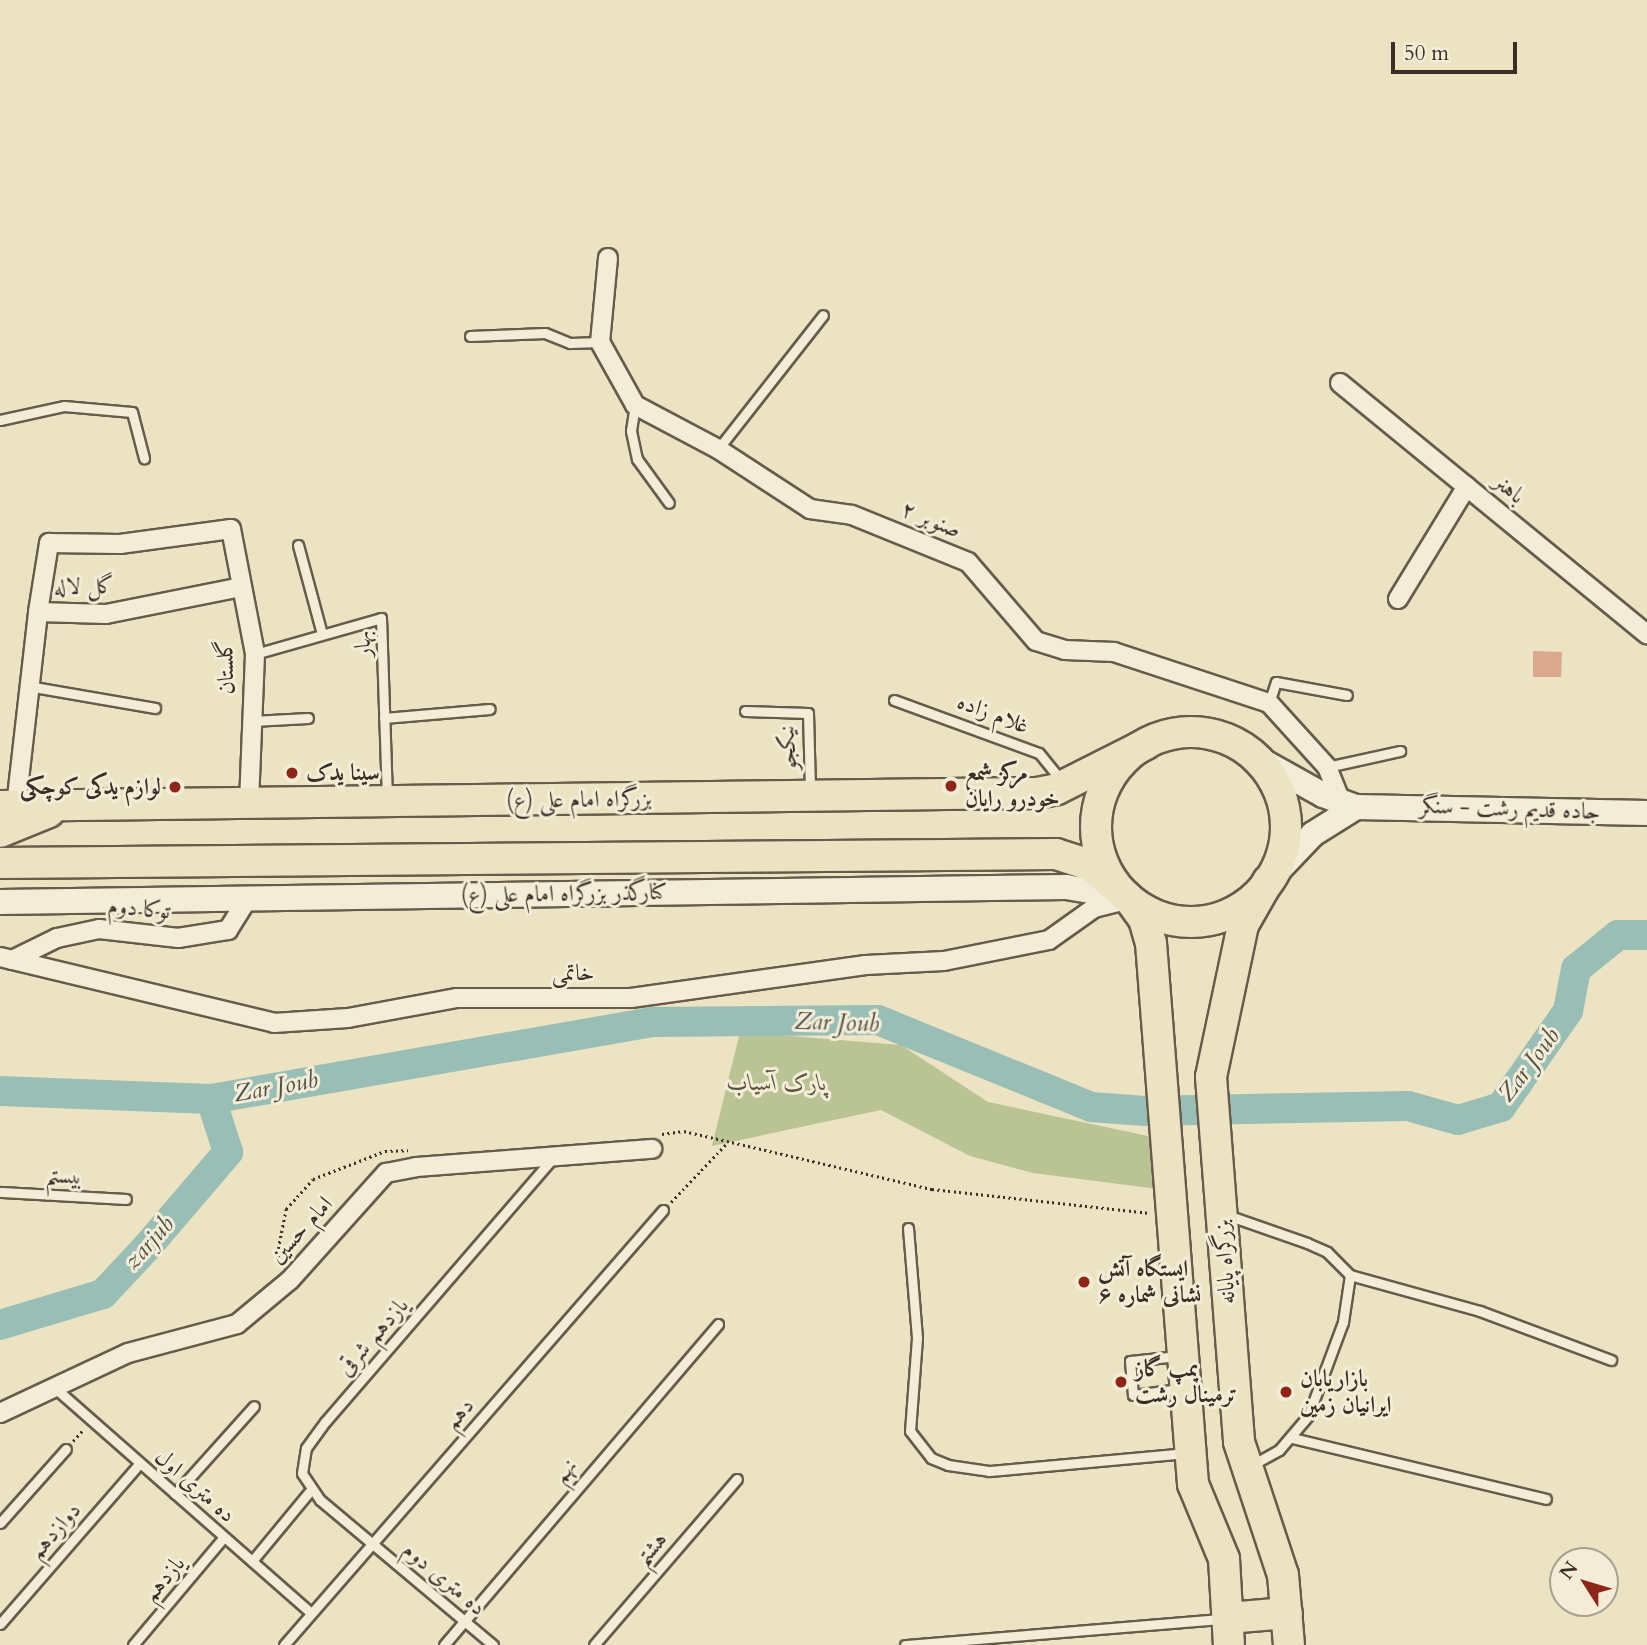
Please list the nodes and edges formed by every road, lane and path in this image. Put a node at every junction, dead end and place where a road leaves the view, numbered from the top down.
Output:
1 (608, 258) dead end
2 (823, 314) dead end
3 (470, 336) dead end
4 (600, 342) junction
5 (1340, 383) dead end
6 (635, 405) junction
7 (0, 420) edge
8 (718, 449) junction
9 (144, 458) dead end
10 (1467, 486) junction
11 (669, 503) dead end
12 (298, 545) dead end
13 (242, 587) junction
14 (1398, 599) dead end
15 (38, 612) junction
16 (321, 634) junction
17 (1647, 634) edge
18 (255, 654) junction
19 (28, 686) junction
20 (1347, 695) dead end
21 (894, 700) dead end
22 (1269, 703) junction
23 (155, 708) dead end
24 (490, 709) dead end
25 (745, 711) dead end
26 (308, 718) dead end
27 (384, 718) junction
28 (252, 721) junction
29 (1146, 744) junction
30 (1400, 751) dead end
31 (1255, 757) junction
32 (1327, 767) junction
33 (1065, 785) junction
34 (810, 797) junction
35 (387, 802) junction
36 (249, 804) junction
37 (1357, 805) junction
38 (8, 806) edge
39 (66, 806) junction
40 (1647, 813) edge
41 (0, 832) edge
42 (248, 861) junction
43 (0, 863) edge
44 (1270, 879) junction
45 (248, 898) junction
46 (1128, 899) junction
47 (0, 902) edge
48 (6, 958) edge
49 (652, 1142) joint
50 (727, 1143) junction
51 (412, 1150) dead end
52 (554, 1157) junction
53 (0, 1192) edge
54 (126, 1199) dead end
55 (663, 1210) joint
56 (1222, 1213) junction
57 (1172, 1215) junction
58 (908, 1228) dead end
59 (1350, 1275) junction
60 (290, 1280) junction
61 (718, 1324) dead end
62 (1183, 1355) junction
63 (1611, 1360) dead end
64 (55, 1388) junction
65 (1185, 1388) junction
66 (254, 1406) dead end
67 (0, 1413) edge
68 (92, 1420) junction
69 (1292, 1438) junction
70 (66, 1449) joint
71 (1191, 1453) junction
72 (1242, 1454) junction
73 (140, 1463) junction
74 (737, 1479) dead end
75 (310, 1491) junction
76 (176, 1494) junction
77 (1546, 1499) dead end
78 (0, 1522) edge
79 (224, 1537) junction
80 (371, 1543) junction
81 (252, 1561) junction
82 (1287, 1613) junction
83 (311, 1614) junction
84 (1228, 1620) edge
85 (463, 1621) junction
86 (0, 1624) edge
87 (987, 1642) edge
88 (134, 1645) edge
89 (284, 1645) edge
90 (444, 1645) edge
91 (493, 1645) edge
92 (594, 1645) edge
93 (905, 1645) edge
94 (1289, 1645) edge

1 - 4 street
2 - 8 lane
3 - 4 lane
4 - 6 street
5 - 10 street, باهنر
6 - 8 street, صنوبر ۲
6 - 11 lane
7 - 9 lane
8 - 22 street, صنوبر ۲
10 - 14 street
10 - 17 street, باهنر
12 - 16 lane
13 - 15 street, گل لاله
13 - 15 street, گلستان
13 - 18 street, گلستان
15 - 19 street, گل لاله
16 - 18 lane, بهار
16 - 27 lane, بهار
18 - 28 street, گلستان
19 - 23 lane
19 - 38 street, گل لاله
20 - 22 lane
21 - 33 lane, غلام زاده
22 - 32 street, صنوبر ۲
24 - 27 lane
25 - 34 lane, نیکجو
26 - 28 lane
27 - 35 lane, بهار
28 - 36 street, گلستان
29 - 31 highway
29 - 33 highway, بزرگراه امام علی (ع)
29 - 46 highway
30 - 32 lane
31 - 37 main road
31 - 44 highway
32 - 37 street, صنوبر ۲
33 - 34 highway, بزرگراه امام علی (ع)
34 - 35 highway, بزرگراه امام علی (ع)
35 - 36 highway, بزرگراه امام علی (ع)
36 - 39 highway, بزرگراه امام علی (ع)
37 - 40 main road, جاده قدیم رشت - سنگر
37 - 44 main road
38 - 39 highway, بزرگراه امام علی (ع)
39 - 41 highway
42 - 43 highway
42 - 45 main road
42 - 46 highway
44 - 46 highway
44 - 56 highway, بزرگراه پایانه
45 - 46 main road, کنارگذر بزرگراه امام علی (ع)
45 - 47 main road, کنارگذر بزرگراه امام علی (ع)
45 - 48 street, توکا دوم
46 - 48 street, خاتمی
46 - 57 highway
49 - 50 path
49 - 52 street, امام حسین
50 - 55 path
50 - 57 path
51 - 60 path
52 - 60 street, امام حسین
52 - 75 lane, یازدهم شرقی
53 - 54 lane, بیستم
55 - 80 lane, دهم
56 - 59 lane
56 - 72 highway, بزرگراه پایانه
57 - 62 highway
58 - 71 lane
59 - 63 lane
59 - 69 lane
60 - 64 street, امام حسین
61 - 85 lane, نهم
62 - 65 highway
62 - 65 lane
64 - 67 street, امام حسین
64 - 68 lane, ده متری اول
65 - 71 highway
66 - 76 lane
68 - 70 path
68 - 73 lane, ده متری اول
69 - 72 lane
69 - 77 lane
70 - 78 lane
71 - 84 highway
72 - 82 highway, بزرگراه پایانه
73 - 76 lane, ده متری اول
73 - 86 lane, دوازدهم
74 - 92 lane, هشتم
75 - 80 lane
75 - 81 lane
76 - 79 lane, ده متری اول
79 - 81 lane, ده متری اول
79 - 88 lane, یازدهم
80 - 83 lane, دهم
80 - 85 lane, ده متری دوم
81 - 83 lane, ده متری اول
82 - 84 highway
82 - 94 highway, بزرگراه پایانه
83 - 89 lane, دهم
84 - 87 lane
85 - 90 lane, نهم
85 - 91 lane, ده متری دوم
87 - 93 lane

